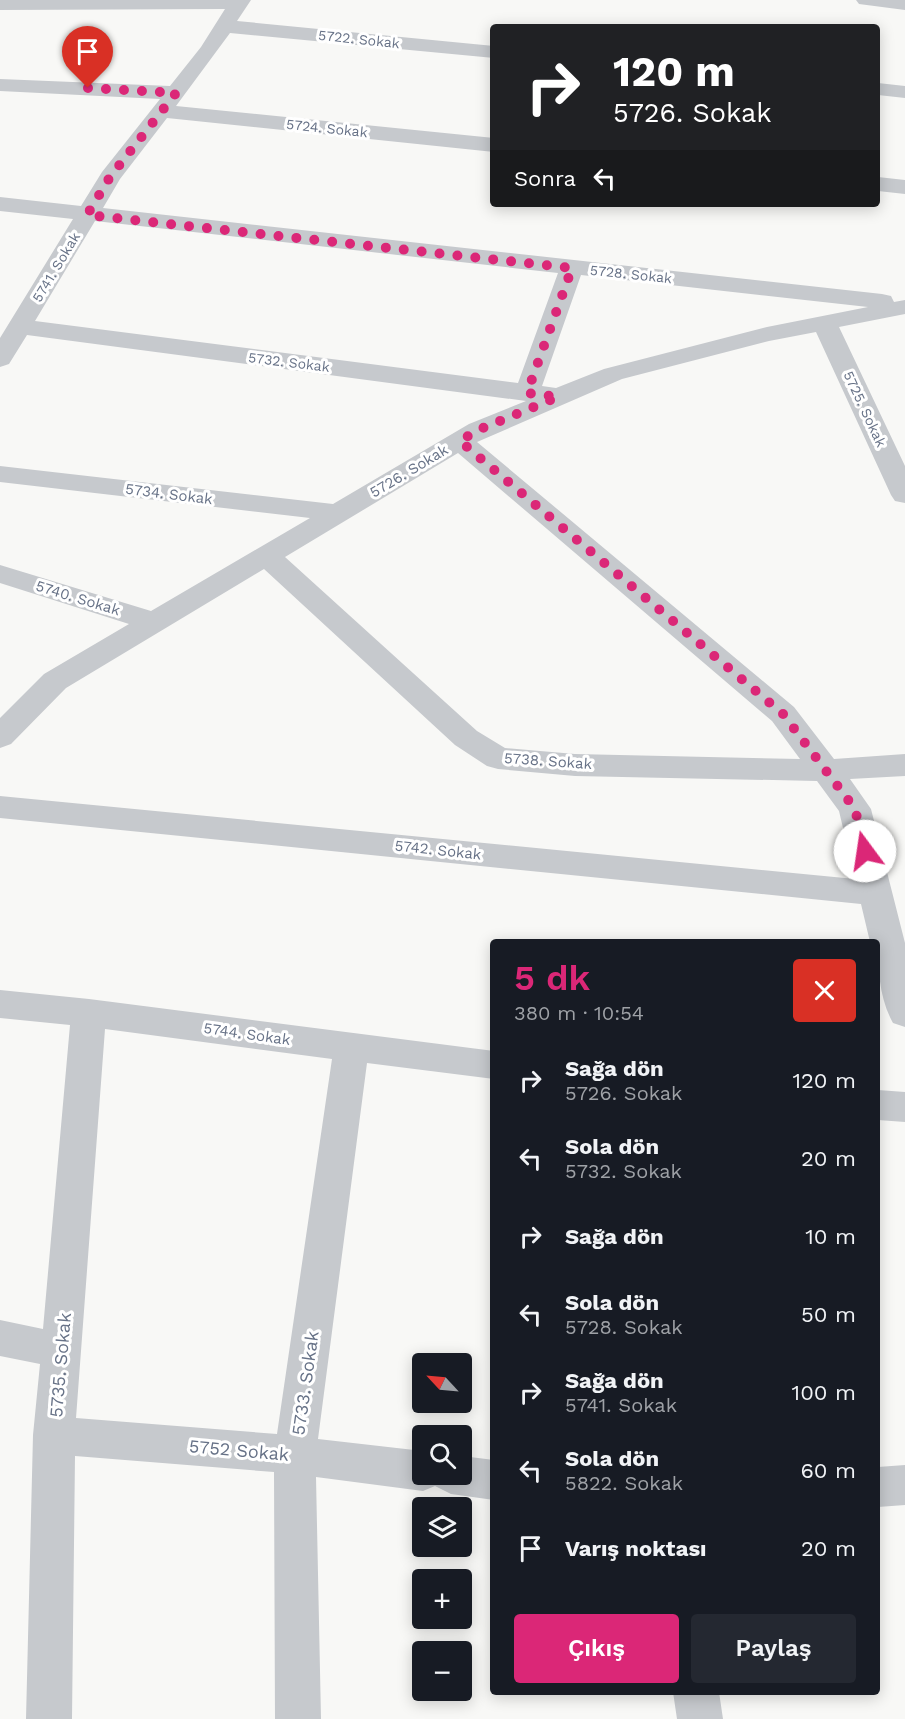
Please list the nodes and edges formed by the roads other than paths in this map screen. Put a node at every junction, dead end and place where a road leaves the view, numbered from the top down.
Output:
1 (866, 0) edge
2 (240, 2) edge
3 (0, 4) edge
4 (905, 4) edge
5 (224, 26) junction
6 (490, 52) edge
7 (0, 85) edge
8 (880, 89) edge
9 (905, 92) edge
10 (176, 93) junction
11 (161, 111) junction
12 (490, 145) edge
13 (880, 184) edge
14 (905, 187) edge
15 (0, 204) edge
16 (87, 215) junction
17 (572, 268) junction
18 (905, 305) edge
19 (824, 323) junction
20 (8, 341) edge
21 (527, 393) junction
22 (558, 397) junction
23 (460, 441) junction
24 (0, 474) edge
25 (905, 495) edge
26 (339, 513) junction
27 (267, 556) junction
28 (0, 574) edge
29 (155, 622) junction
30 (0, 737) edge
31 (905, 765) edge
32 (825, 770) junction
33 (0, 807) edge
34 (876, 893) junction
35 (0, 1004) edge
36 (89, 1013) junction
37 (905, 1013) edge
38 (351, 1049) junction
39 (490, 1065) edge
40 (880, 1105) edge
41 (905, 1107) edge
42 (0, 1338) edge
43 (61, 1350) junction
44 (54, 1435) junction
45 (295, 1455) junction
46 (412, 1470) edge
47 (472, 1477) edge
48 (490, 1479) edge
49 (905, 1485) edge
50 (880, 1487) edge
51 (696, 1695) edge
52 (46, 1718) edge
53 (298, 1719) edge
54 (699, 1719) edge

1 - 4 street
2 - 3 street
2 - 5 street, 5741. Sokak
5 - 6 street, 5722. Sokak
5 - 10 street, 5741. Sokak
7 - 10 street
8 - 9 street
10 - 11 street, 5741. Sokak
11 - 12 street, 5724. Sokak
11 - 16 street, 5741. Sokak
13 - 14 street
15 - 16 street, 5728. Sokak
16 - 17 street, 5728. Sokak
16 - 20 street, 5741. Sokak
17 - 18 street, 5728. Sokak
17 - 21 street
18 - 19 street, 5726. Sokak
19 - 22 street, 5726. Sokak
19 - 25 street, 5725. Sokak
20 - 21 street, 5732. Sokak
21 - 22 street, 5732. Sokak
22 - 23 street, 5726. Sokak
23 - 26 street, 5726. Sokak
23 - 32 street
24 - 26 street, 5734. Sokak
26 - 27 street, 5726. Sokak
27 - 29 street, 5726. Sokak
27 - 32 street, 5738. Sokak
28 - 29 street, 5740. Sokak
29 - 30 street, 5726. Sokak
31 - 32 street, 5738. Sokak
32 - 34 street
33 - 34 street, 5742. Sokak
34 - 37 street
35 - 36 street, 5744. Sokak
36 - 38 street, 5744. Sokak
36 - 43 street, 5735. Sokak
38 - 39 street, 5744. Sokak
38 - 45 street, 5733. Sokak
40 - 41 street
42 - 43 street
43 - 44 street, 5735. Sokak
44 - 45 street, 5752 Sokak
44 - 52 street, 5735. Sokak
45 - 46 street, 5752 Sokak
45 - 53 street, 5733. Sokak
47 - 48 street
49 - 50 street
51 - 54 street

